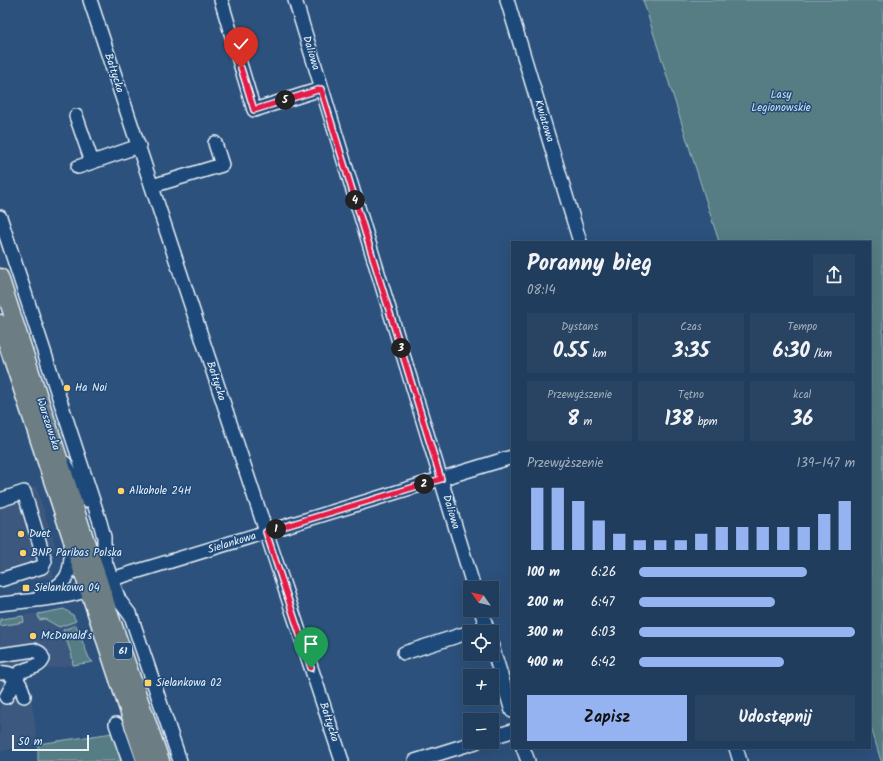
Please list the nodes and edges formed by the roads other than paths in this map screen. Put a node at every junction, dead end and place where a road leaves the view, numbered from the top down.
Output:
1 (90, 0) edge
2 (221, 0) edge
3 (295, 0) edge
4 (507, 0) edge
5 (321, 89) junction
6 (76, 116) dead end
7 (215, 143) dead end
8 (139, 146) junction
9 (92, 162) junction
10 (78, 167) dead end
11 (152, 186) junction
12 (0, 217) edge
13 (580, 241) edge
14 (0, 278) edge
15 (0, 323) edge
16 (56, 448) junction
17 (511, 457) edge
18 (441, 479) junction
19 (0, 500) edge
20 (100, 522) junction
21 (266, 532) junction
22 (70, 537) junction
23 (96, 570) junction
24 (0, 580) edge
25 (112, 580) junction
26 (472, 581) edge
27 (88, 589) junction
28 (23, 601) junction
29 (0, 604) edge
30 (463, 634) edge
31 (404, 652) dead end
32 (0, 655) edge
33 (497, 661) edge
34 (9, 676) edge
35 (0, 681) edge
36 (24, 696) dead end
37 (6, 697) dead end
38 (511, 708) edge
39 (116, 724) dead end
40 (511, 731) edge
41 (499, 735) edge
42 (463, 746) edge
43 (524, 749) edge
44 (736, 749) edge
45 (129, 761) edge
46 (145, 761) edge
47 (161, 761) edge
48 (180, 761) edge
49 (342, 761) edge
50 (415, 761) edge
51 (528, 761) edge
52 (740, 761) edge

1 - 8 street, Bałtycka
2 - 5 street
3 - 5 street, Daliowa
4 - 13 street, Kwiatowa
5 - 18 street, Daliowa
6 - 9 street
7 - 11 street
8 - 9 street
8 - 11 street, Bałtycka
9 - 10 street
11 - 21 street, Bałtycka
12 - 20 street
14 - 16 main road, Warszawska / 61
15 - 22 main road, Warszawska / 61
16 - 20 street
16 - 23 main road, Warszawska / 61
17 - 18 street, Sielankowa
18 - 21 street, Sielankowa
18 - 26 street, Daliowa
19 - 24 street
20 - 25 street
21 - 25 street, Sielankowa
21 - 49 street, Bałtycka
22 - 27 main road, Warszawska / 61
22 - 28 street
23 - 27 street
23 - 47 main road, Warszawska / 61
25 - 48 street
27 - 28 street
27 - 46 main road, Warszawska / 61
28 - 29 street
30 - 31 street
32 - 34 street
33 - 38 street
34 - 35 street
34 - 36 street
34 - 37 street
39 - 45 street
40 - 41 street
42 - 50 street
43 - 51 street
44 - 52 street

